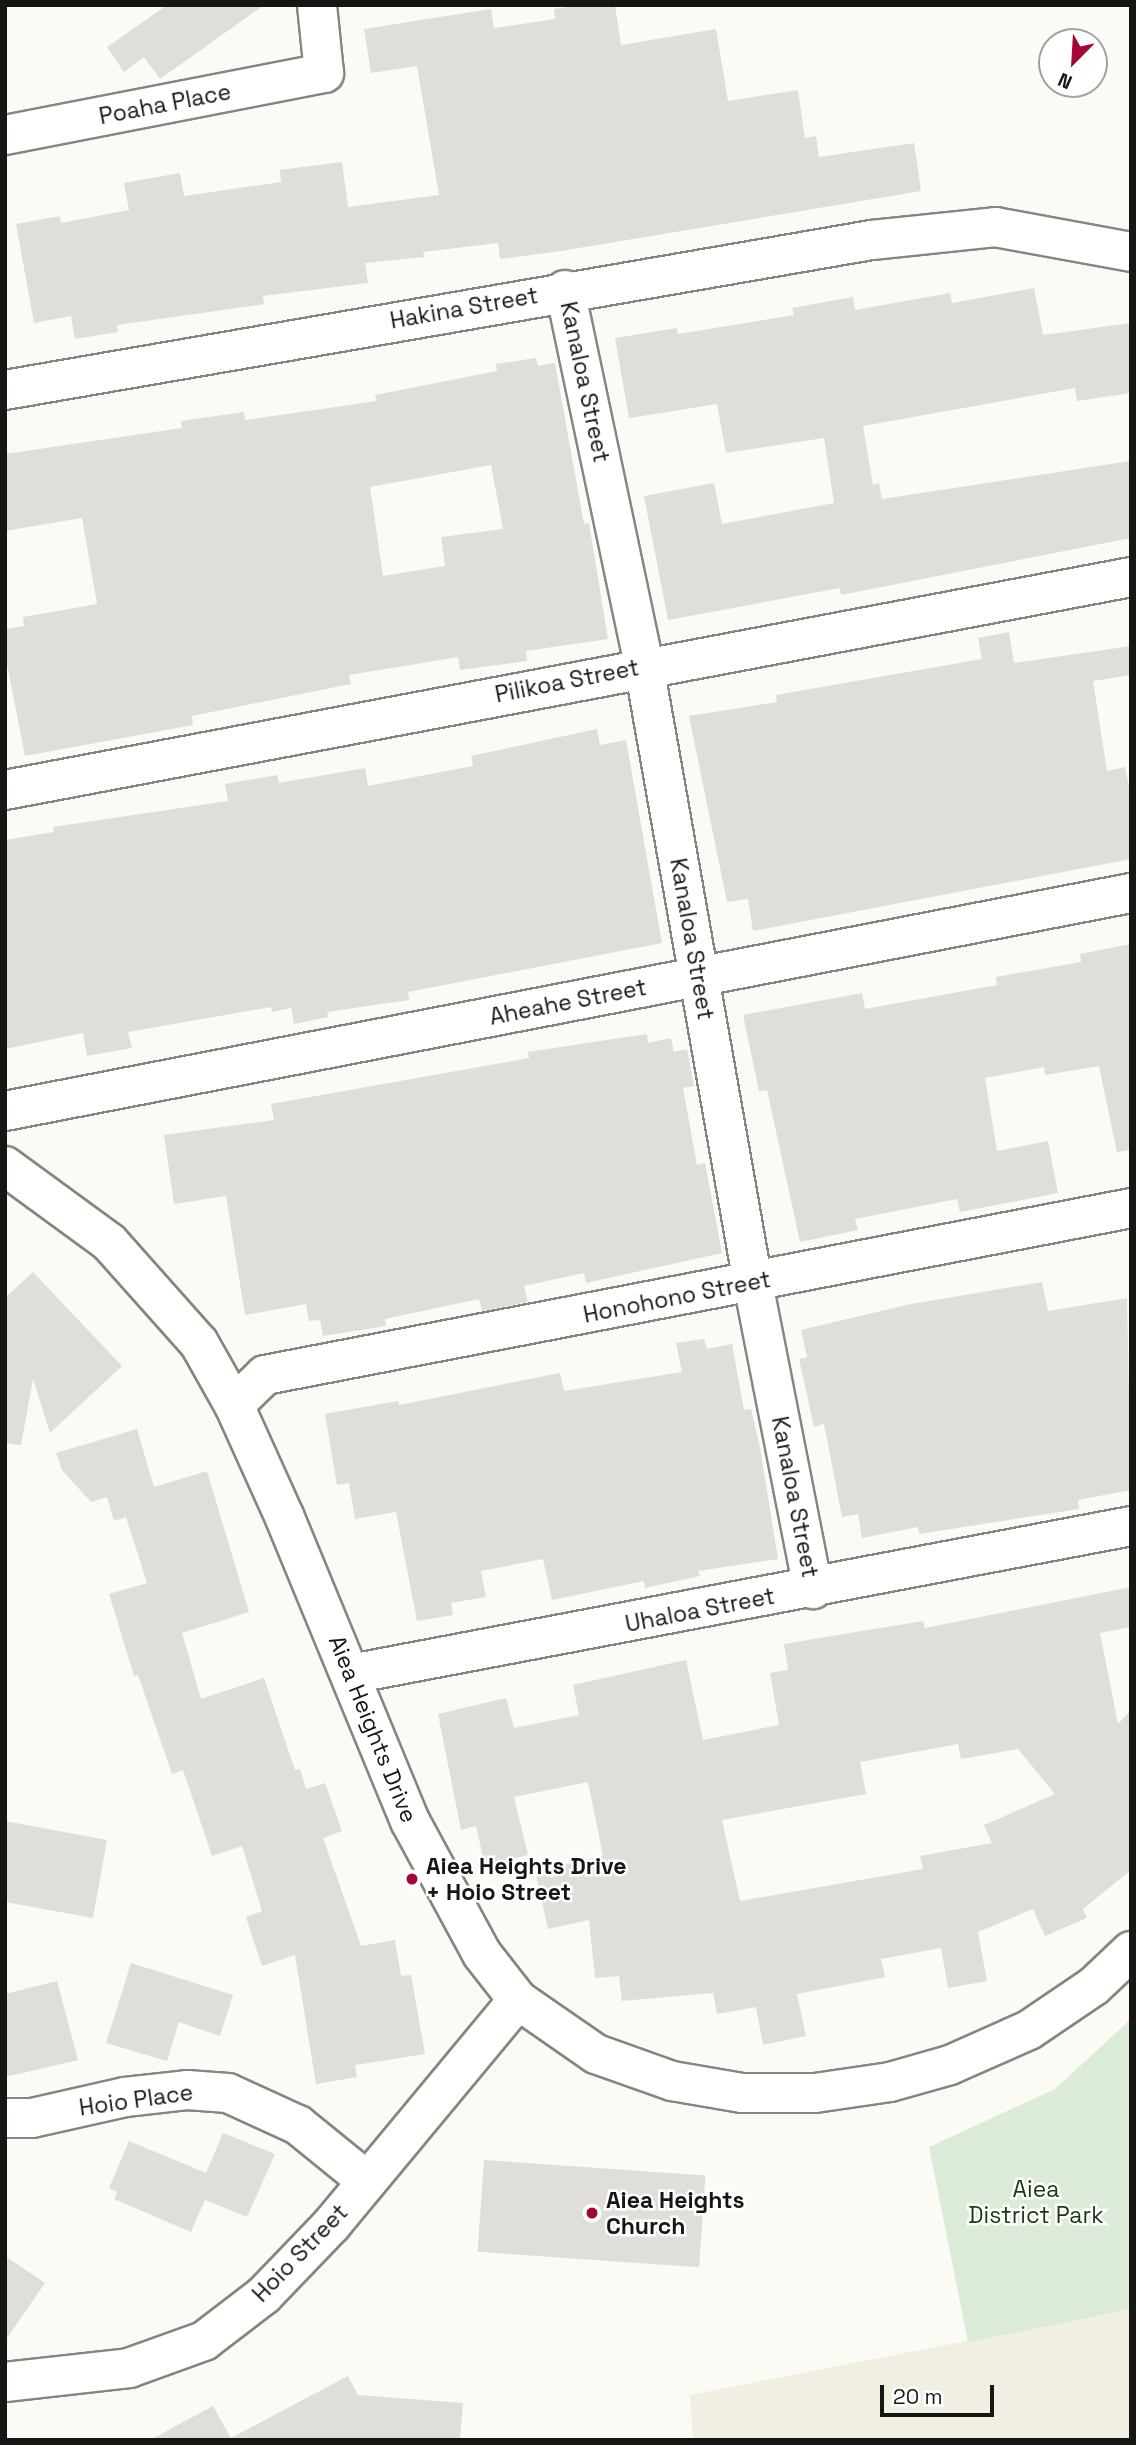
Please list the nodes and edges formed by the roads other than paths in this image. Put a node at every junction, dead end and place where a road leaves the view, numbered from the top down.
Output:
1 (317, 5) edge
2 (5, 135) edge
3 (1131, 252) edge
4 (565, 290) junction
5 (5, 390) edge
6 (1131, 578) edge
7 (644, 666) junction
8 (5, 790) edge
9 (1131, 893) edge
10 (699, 976) junction
11 (5, 1111) edge
12 (5, 1166) edge
13 (1131, 1208) edge
14 (753, 1283) junction
15 (234, 1405) junction
16 (1131, 1526) edge
17 (813, 1589) junction
18 (351, 1674) junction
19 (1131, 1951) edge
20 (518, 2000) junction
21 (5, 2118) edge
22 (367, 2181) junction
23 (5, 2382) edge

1 - 2 street, Poaha Place
3 - 4 street, Hakina Street
4 - 5 street, Hakina Street
4 - 7 street, Kanaloa Street
6 - 7 street, Pilikoa Street
7 - 8 street, Pilikoa Street
7 - 10 street, Kanaloa Street
9 - 10 street, Aheahe Street
10 - 11 street, Aheahe Street
10 - 14 street, Kanaloa Street
12 - 15 street, Aiea Heights Drive
13 - 14 street, Honohono Street
14 - 15 street, Honohono Street
14 - 17 street, Kanaloa Street
15 - 18 street, Aiea Heights Drive
16 - 17 street, Uhaloa Street
17 - 18 street, Uhaloa Street
18 - 20 street, Aiea Heights Drive
19 - 20 street, Aiea Heights Drive
20 - 22 street, Hoio Street
21 - 22 street, Hoio Place
22 - 23 street, Hoio Street

